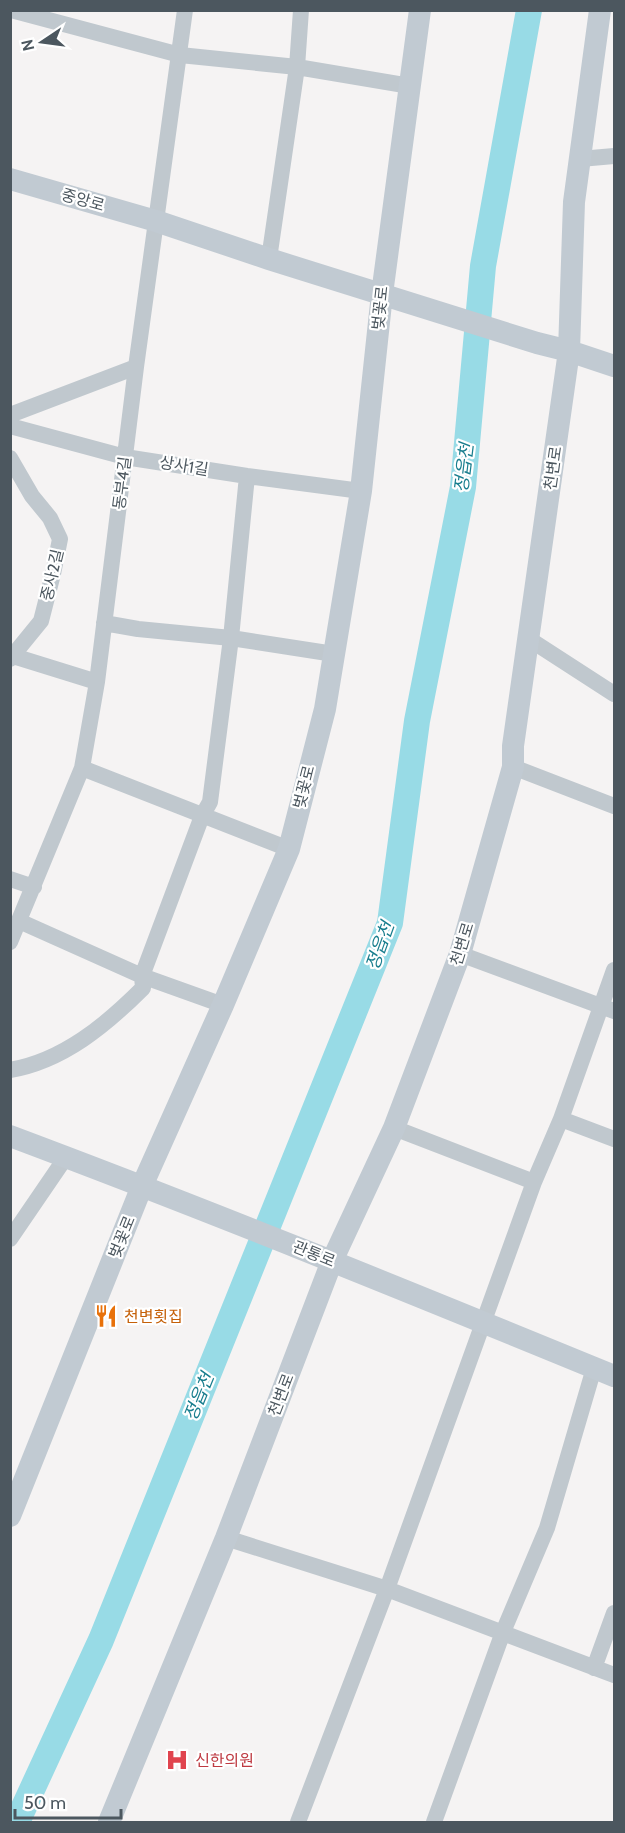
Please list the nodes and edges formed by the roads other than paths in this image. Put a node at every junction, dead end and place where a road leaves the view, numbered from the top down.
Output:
1 (11, 10) edge
2 (185, 10) edge
3 (302, 10) edge
4 (420, 10) edge
5 (600, 10) edge
6 (180, 56) junction
7 (297, 67) junction
8 (410, 86) junction
9 (615, 156) edge
10 (580, 159) junction
11 (12, 184) edge
12 (156, 221) junction
13 (269, 259) junction
14 (382, 294) junction
15 (569, 351) junction
16 (615, 366) edge
17 (136, 367) junction
18 (10, 416) edge
19 (10, 426) edge
20 (125, 457) junction
21 (10, 458) edge
22 (247, 477) junction
23 (361, 491) junction
24 (104, 623) junction
25 (231, 638) junction
26 (530, 639) junction
27 (334, 654) junction
28 (11, 657) edge
29 (97, 682) junction
30 (615, 694) edge
31 (513, 767) junction
32 (82, 768) junction
33 (615, 806) edge
34 (202, 816) junction
35 (289, 849) junction
36 (10, 879) edge
37 (34, 887) junction
38 (19, 921) junction
39 (10, 942) edge
40 (460, 954) junction
41 (615, 970) edge
42 (142, 976) junction
43 (223, 1005) junction
44 (608, 1009) edge
45 (10, 1071) edge
46 (561, 1119) junction
47 (394, 1128) junction
48 (10, 1136) edge
49 (615, 1138) edge
50 (66, 1157) junction
51 (534, 1182) junction
52 (142, 1185) junction
53 (10, 1239) edge
54 (332, 1261) junction
55 (485, 1323) junction
56 (594, 1368) junction
57 (615, 1376) edge
58 (17, 1483) edge
59 (10, 1516) edge
60 (226, 1538) junction
61 (387, 1589) junction
62 (615, 1613) edge
63 (503, 1632) junction
64 (594, 1668) junction
65 (615, 1675) edge
66 (109, 1822) edge
67 (298, 1822) edge
68 (434, 1822) edge

1 - 6 street
2 - 6 street, 동부4길
3 - 7 street
4 - 8 street, 벚꽃로
5 - 10 street, 천변로
6 - 7 street
6 - 12 street, 동부4길
7 - 8 street
7 - 13 street
8 - 14 street, 벚꽃로
9 - 10 street
10 - 15 street, 천변로
11 - 12 street, 중앙로
12 - 13 street, 중앙로
12 - 17 street, 동부4길
13 - 14 street, 중앙로
14 - 15 street, 중앙로
14 - 23 street, 벚꽃로
15 - 16 street, 중앙로
15 - 26 street, 천변로
17 - 18 street
17 - 20 street, 동부4길
19 - 20 street, 상사1길
20 - 22 street, 상사1길
20 - 24 street, 동부4길
21 - 28 street, 중사2길
22 - 23 street, 상사1길
22 - 25 street
23 - 27 street, 벚꽃로
24 - 25 street
24 - 29 street, 동부4길
25 - 27 street
25 - 34 street
26 - 30 street
26 - 31 street, 천변로
27 - 35 street, 벚꽃로
28 - 29 street
29 - 32 street, 동부4길
31 - 33 street
31 - 40 street, 천변로
32 - 34 street
32 - 37 street, 동부4길
34 - 35 street
34 - 42 street
35 - 43 street, 벚꽃로
36 - 37 street
37 - 38 street, 동부4길
38 - 39 street, 동부4길
38 - 42 street
40 - 44 street
40 - 47 street, 천변로
41 - 44 street
42 - 43 street
42 - 45 street
43 - 52 street, 벚꽃로
44 - 46 street
46 - 49 street
46 - 51 street
47 - 51 street
47 - 54 street, 천변로
48 - 50 street, 관통로
50 - 52 street, 관통로
50 - 53 street
51 - 55 street
52 - 54 street, 관통로
52 - 58 street, 벚꽃로
54 - 55 street, 관통로
54 - 60 street, 천변로
55 - 56 street, 관통로
55 - 61 street
56 - 57 street, 관통로
56 - 63 street
58 - 59 street, 벚꽃로
60 - 61 street
60 - 66 street, 천변로
61 - 63 street
61 - 67 street
62 - 64 street
63 - 64 street
63 - 68 street
64 - 65 street

